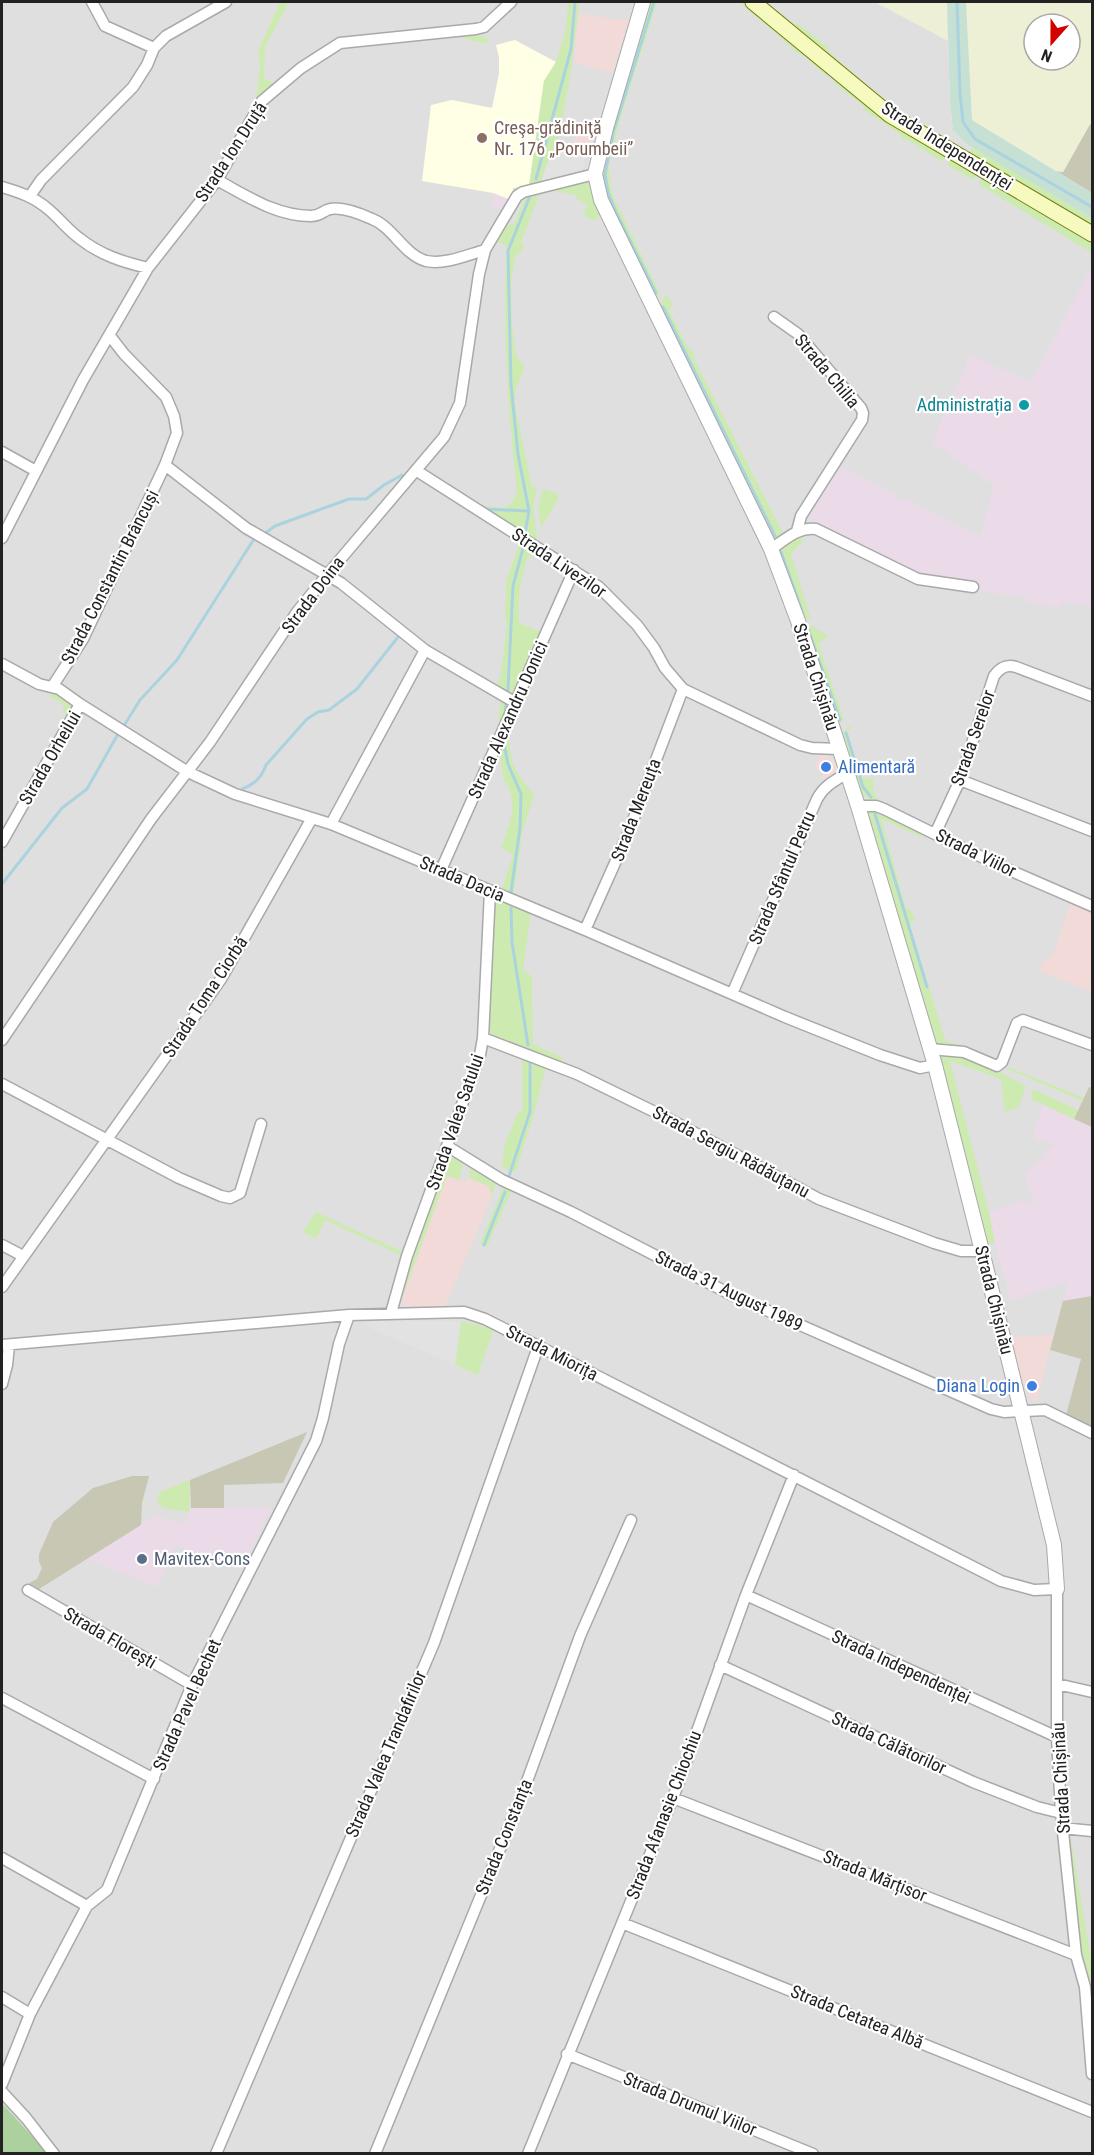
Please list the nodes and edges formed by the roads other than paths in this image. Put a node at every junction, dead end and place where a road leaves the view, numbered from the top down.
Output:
1 (92, 2) edge
2 (226, 2) edge
3 (511, 2) edge
4 (643, 2) edge
5 (753, 2) edge
6 (154, 48) junction
7 (595, 174) junction
8 (217, 180) junction
9 (2, 187) edge
10 (30, 196) junction
11 (1092, 234) edge
12 (485, 250) junction
13 (148, 268) junction
14 (774, 317) dead end
15 (110, 336) junction
16 (2, 452) edge
17 (165, 465) junction
18 (36, 471) junction
19 (417, 471) junction
20 (797, 531) junction
21 (2, 538) edge
22 (771, 549) junction
23 (574, 570) junction
24 (327, 575) junction
25 (973, 587) dead end
26 (425, 650) junction
27 (2, 664) edge
28 (52, 687) junction
29 (682, 689) junction
30 (1092, 696) edge
31 (516, 703) junction
32 (80, 704) junction
33 (839, 748) junction
34 (188, 772) junction
35 (846, 774) junction
36 (960, 780) junction
37 (858, 806) junction
38 (312, 818) junction
39 (331, 824) junction
40 (1092, 831) edge
41 (935, 834) junction
42 (2, 842) edge
43 (441, 870) junction
44 (490, 891) junction
45 (1092, 906) edge
46 (585, 930) junction
47 (732, 994) junction
48 (483, 1038) junction
49 (2, 1040) edge
50 (1092, 1045) edge
51 (930, 1049) junction
52 (935, 1065) junction
53 (2, 1084) edge
54 (261, 1124) dead end
55 (107, 1139) junction
56 (447, 1146) junction
57 (2, 1245) edge
58 (982, 1251) junction
59 (23, 1256) junction
60 (2, 1287) edge
61 (391, 1312) junction
62 (350, 1315) junction
63 (5, 1345) edge
64 (538, 1347) junction
65 (2, 1384) edge
66 (1021, 1411) junction
67 (1092, 1433) edge
68 (794, 1475) junction
69 (631, 1520) dead end
70 (1057, 1589) junction
71 (28, 1590) dead end
72 (746, 1595) junction
73 (720, 1665) junction
74 (1057, 1684) junction
75 (192, 1685) junction
76 (1092, 1692) edge
77 (2, 1698) edge
78 (1057, 1737) junction
79 (154, 1779) junction
80 (673, 1798) junction
81 (1061, 1813) junction
82 (1062, 1827) junction
83 (1092, 1831) edge
84 (2, 1858) edge
85 (87, 1906) junction
86 (622, 1923) junction
87 (1076, 1955) junction
88 (1089, 1987) edge
89 (2, 1997) edge
90 (30, 2014) junction
91 (567, 2054) junction
92 (1092, 2074) edge
93 (2, 2084) edge
94 (2, 2092) edge
95 (1092, 2112) edge
96 (54, 2154) edge
97 (216, 2154) edge
98 (375, 2154) edge
99 (528, 2154) edge
100 (813, 2154) edge

1 - 6 street
2 - 6 street
3 - 8 street, Strada Ion Druță
4 - 7 street, Strada Chișinău
5 - 11 main road, Strada Independenței
6 - 10 street
7 - 12 street, Strada Doina
7 - 22 street, Strada Chișinău
8 - 12 street
8 - 13 street, Strada Ion Druță
9 - 10 street
10 - 13 street
12 - 19 street, Strada Doina
13 - 15 street, Strada Ion Druță
14 - 20 street, Strada Chilia
15 - 17 street, Strada Constantin Brâncuși
15 - 18 street, Strada Ion Druță
16 - 18 street
17 - 24 street
17 - 28 street, Strada Constantin Brâncuși
18 - 21 street, Strada Ion Druță
19 - 23 street, Strada Livezilor
19 - 24 street, Strada Doina
20 - 22 street
20 - 25 street
22 - 33 street, Strada Chișinău
23 - 29 street, Strada Livezilor
23 - 31 street, Strada Alexandru Donici
24 - 26 street
24 - 34 street, Strada Doina
26 - 31 street
26 - 39 street
27 - 28 street, Strada Dacia
28 - 32 street, Strada Dacia
29 - 33 street, Strada Livezilor
29 - 46 street, Strada Mereuța
30 - 36 street, Strada Serelor
31 - 43 street, Strada Alexandru Donici
32 - 34 street, Strada Dacia
32 - 42 street, Strada Orheilui
33 - 35 street, Strada Chișinău
34 - 38 street, Strada Dacia
34 - 49 street, Strada Doina
35 - 37 street, Strada Chișinău
35 - 47 street, Strada Sfântul Petru
36 - 40 street
36 - 41 street, Strada Serelor
37 - 41 street, Strada Viilor
37 - 51 street, Strada Chișinău
38 - 39 street, Strada Dacia
38 - 55 street, Strada Toma Ciorbă
39 - 43 street, Strada Dacia
41 - 45 street, Strada Viilor
43 - 44 street, Strada Dacia
44 - 46 street, Strada Dacia
44 - 48 street, Strada Valea Satului
46 - 47 street, Strada Dacia
47 - 52 street, Strada Dacia
48 - 56 street, Strada Valea Satului
48 - 58 street, Strada Sergiu Rădăuțanu
50 - 51 street
51 - 52 street, Strada Chișinău
52 - 58 street, Strada Chișinău
53 - 55 street
54 - 55 street
55 - 59 street, Strada Toma Ciorbă
56 - 61 street, Strada Valea Satului
56 - 66 street, Strada 31 August 1989
57 - 59 street
58 - 66 street, Strada Chișinău
59 - 60 street, Strada Toma Ciorbă
61 - 62 street, Strada Miorița
61 - 64 street, Strada Miorița
62 - 63 street, Strada Miorița
62 - 75 street, Strada Pavel Bechet
63 - 65 street
64 - 68 street, Strada Miorița
64 - 97 street, Strada Valea Trandafirilor
66 - 67 street, Strada 31 August 1989
66 - 70 street, Strada Chișinău
68 - 70 street, Strada Miorița
68 - 72 street, Strada Afanasie Chiochiu
69 - 98 street, Strada Constanța
70 - 74 street, Strada Chișinău
71 - 75 street, Strada Florești
72 - 73 street, Strada Afanasie Chiochiu
72 - 78 street, Strada Independenței
73 - 80 street, Strada Afanasie Chiochiu
73 - 81 street, Strada Călătorilor
74 - 76 street
74 - 78 street, Strada Chișinău
75 - 79 street, Strada Pavel Bechet
77 - 79 street
78 - 81 street, Strada Chișinău
79 - 85 street, Strada Pavel Bechet
80 - 86 street, Strada Afanasie Chiochiu
80 - 87 street, Strada Mărțisor
81 - 82 street, Strada Chișinău
82 - 83 street
82 - 87 street, Strada Chișinău
84 - 85 street
85 - 90 street, Strada Pavel Bechet
86 - 91 street, Strada Afanasie Chiochiu
86 - 95 street, Strada Cetatea Albă
87 - 88 street, Strada Chișinău
88 - 92 street, Strada Chișinău
89 - 90 street
90 - 93 street, Strada Pavel Bechet
91 - 99 street, Strada Afanasie Chiochiu
91 - 100 street, Strada Drumul Viilor
94 - 96 street

